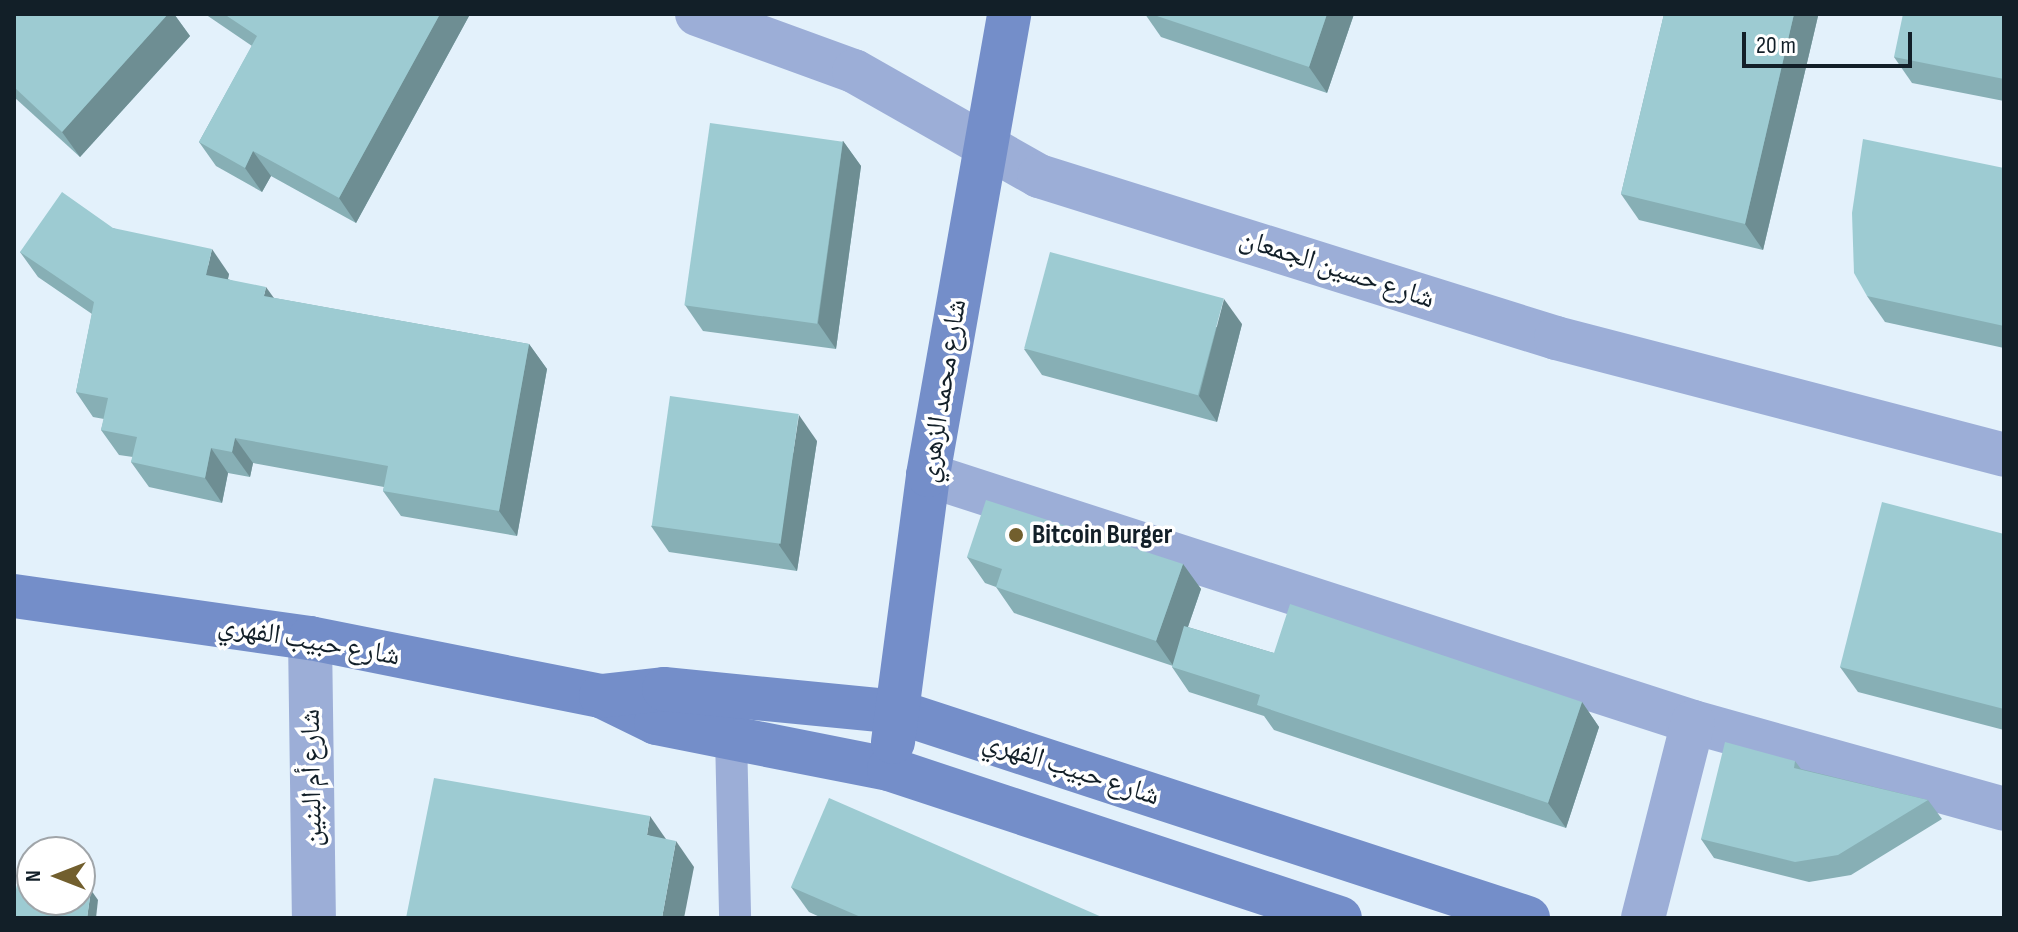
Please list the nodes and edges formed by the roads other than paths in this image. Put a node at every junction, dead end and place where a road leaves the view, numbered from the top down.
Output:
1 (697, 14) edge
2 (1009, 14) edge
3 (982, 145) junction
4 (2004, 455) edge
5 (928, 475) junction
6 (14, 596) edge
7 (310, 638) junction
8 (601, 696) junction
9 (898, 712) junction
10 (1693, 722) junction
11 (731, 736) junction
12 (889, 769) junction
13 (2004, 809) edge
14 (314, 918) edge
15 (735, 918) edge
16 (1340, 918) edge
17 (1528, 918) edge
18 (1643, 918) edge

1 - 3 street, شارع حسين الجمعان
2 - 3 street, شارع محمد الزهري
3 - 4 street, شارع حسين الجمعان
3 - 5 street, شارع محمد الزهري
5 - 9 street, شارع محمد الزهري
5 - 10 street
6 - 7 street, شارع حبيب الفهري
7 - 8 street, شارع حبيب الفهري
7 - 14 street, شارع أم البنين
8 - 9 street, شارع حبيب الفهري
8 - 11 street, شارع حبيب الفهري
9 - 12 street, شارع محمد الزهري
9 - 17 street, شارع حبيب الفهري
10 - 13 street
10 - 18 street
11 - 12 street, شارع حبيب الفهري
11 - 15 lane
12 - 16 street, شارع حبيب الفهري

